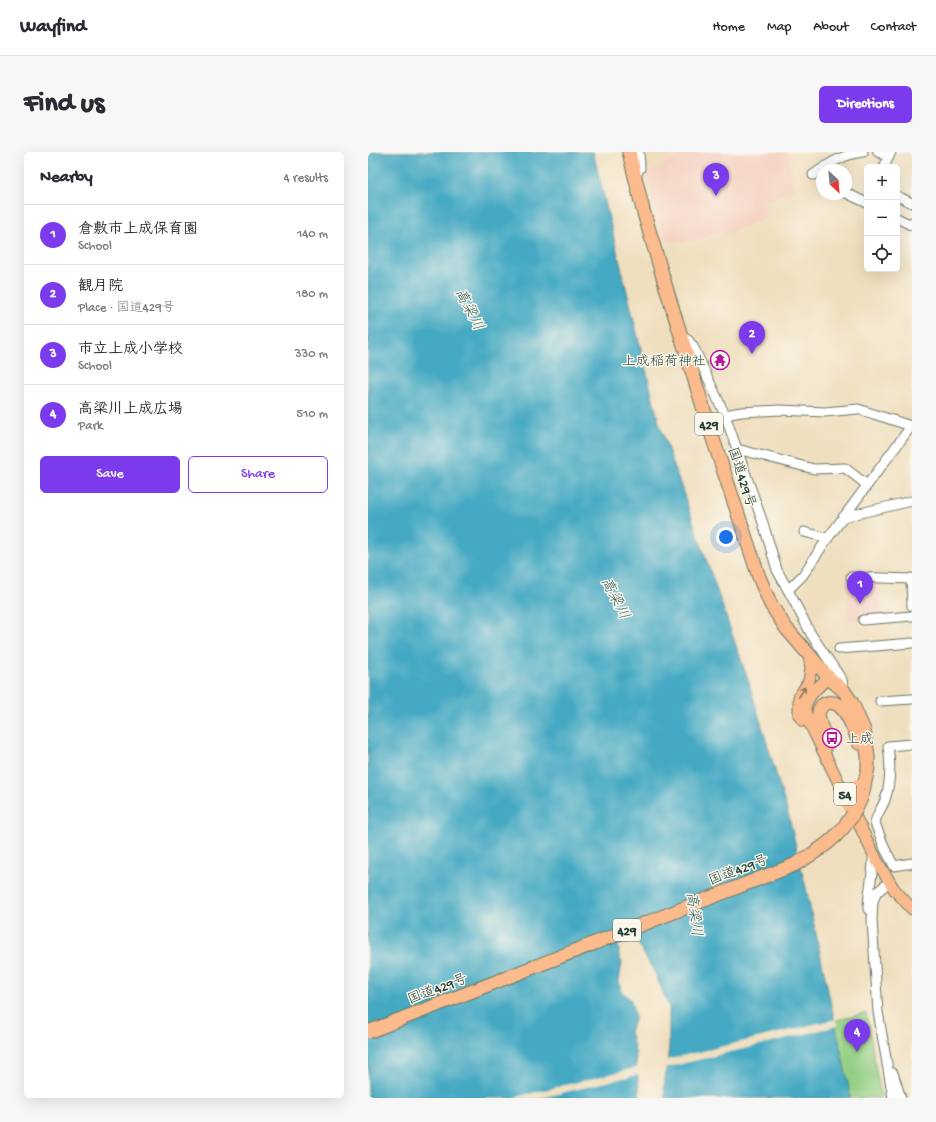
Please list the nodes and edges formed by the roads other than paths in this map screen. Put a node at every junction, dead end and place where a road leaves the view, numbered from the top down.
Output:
1 (629, 152) edge
2 (638, 152) edge
3 (863, 152) edge
4 (878, 152) edge
5 (890, 154) edge
6 (885, 164) edge
7 (814, 175) dead end
8 (635, 177) junction
9 (852, 196) edge
10 (900, 197) edge
11 (864, 202) edge
12 (912, 203) edge
13 (900, 220) edge
14 (912, 222) edge
15 (682, 336) junction
16 (725, 415) junction
17 (912, 425) edge
18 (737, 449) junction
19 (867, 485) junction
20 (912, 501) edge
21 (843, 517) junction
22 (804, 532) dead end
23 (828, 538) junction
24 (852, 577) dead end
25 (911, 579) edge
26 (788, 590) junction
27 (912, 606) edge
28 (912, 616) edge
29 (863, 620) dead end
30 (912, 642) edge
31 (839, 649) dead end
32 (809, 656) junction
33 (829, 678) junction
34 (844, 691) junction
35 (912, 699) edge
36 (880, 701) dead end
37 (818, 737) junction
38 (859, 743) junction
39 (912, 744) edge
40 (824, 751) junction
41 (859, 791) junction
42 (873, 852) junction
43 (912, 863) edge
44 (889, 882) junction
45 (912, 908) edge
46 (873, 942) junction
47 (368, 1026) edge
48 (368, 1032) edge
49 (886, 1059) junction
50 (892, 1098) edge
51 (901, 1098) edge

1 - 8 highway, 国道429号 / 429
2 - 8 street
3 - 7 street
4 - 5 street
5 - 6 street
8 - 15 highway, 国道429号 / 429
9 - 11 street
10 - 12 street
13 - 14 street
15 - 16 street
15 - 32 highway, 国道429号 / 429
16 - 17 street
16 - 18 street
17 - 19 street
18 - 19 street
18 - 26 street
19 - 21 street
20 - 21 street
21 - 23 street
22 - 23 street
23 - 26 street
24 - 25 street
25 - 27 street
26 - 34 street
28 - 29 street
30 - 31 street
32 - 33 highway, 国道429号 / 429
37 -> 32 main road
33 - 34 highway, 国道429号 / 429
33 - 37 main road, 54
33 - 38 highway, 国道429号 / 429
34 - 41 highway, 国道429号 / 429
35 - 36 street
37 - 40 main road, 54
38 - 40 highway
38 - 41 highway, 国道429号 / 429
39 - 43 street
40 - 42 main road, 54
41 - 47 highway, 国道429号 / 429, bridge
41 - 48 highway, 国道429号 / 429, bridge
42 - 44 main road, 54
42 - 46 street
44 - 45 main road, 54
44 - 46 street
46 - 49 street
49 - 50 street
49 - 51 street

